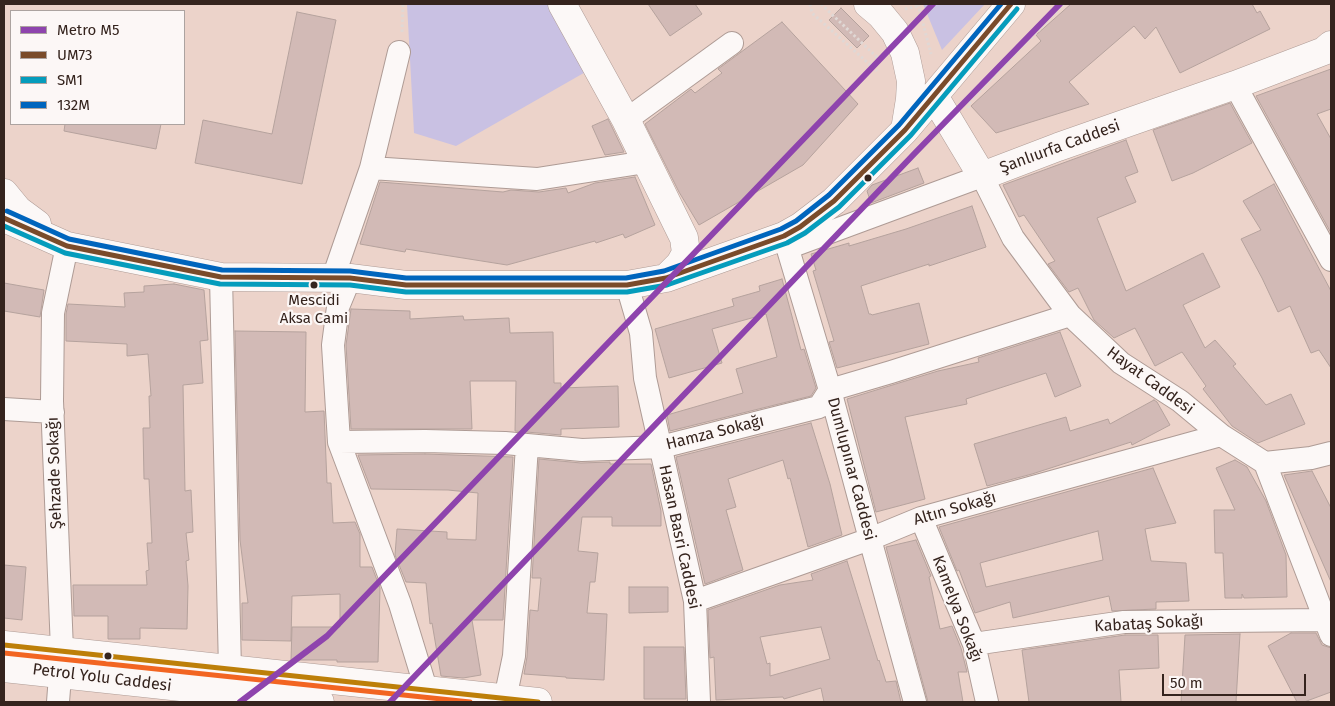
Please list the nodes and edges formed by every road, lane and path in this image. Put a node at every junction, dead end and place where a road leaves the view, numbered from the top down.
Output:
1 (404, 4) edge
2 (562, 4) edge
3 (810, 4) edge
4 (821, 4) edge
5 (868, 4) edge
6 (918, 4) edge
7 (1011, 4) edge
8 (1064, 4) edge
9 (404, 14) dead end
10 (732, 43) dead end
11 (1331, 45) edge
12 (399, 52) dead end
13 (931, 54) dead end
14 (889, 68) dead end
15 (877, 71) dead end
16 (1235, 85) junction
17 (934, 96) junction
18 (971, 113) dead end
19 (626, 120) junction
20 (906, 130) junction
21 (646, 162) junction
22 (371, 168) junction
23 (982, 176) junction
24 (4, 193) edge
25 (4, 218) edge
26 (786, 242) junction
27 (67, 246) junction
28 (1331, 260) edge
29 (221, 277) junction
30 (341, 278) junction
31 (666, 278) junction
32 (627, 285) junction
33 (1070, 315) junction
34 (830, 390) junction
35 (4, 408) edge
36 (53, 412) junction
37 (1221, 435) junction
38 (339, 442) junction
39 (527, 445) junction
40 (660, 447) junction
41 (1331, 453) edge
42 (1265, 464) junction
43 (921, 518) junction
44 (870, 539) junction
45 (695, 601) junction
46 (1328, 627) edge
47 (974, 644) junction
48 (4, 645) edge
49 (61, 662) junction
50 (4, 668) edge
51 (230, 670) junction
52 (428, 696) edge
53 (505, 699) junction
54 (288, 701) edge
55 (58, 702) edge
56 (320, 702) edge
57 (538, 702) edge
58 (700, 702) edge
59 (915, 702) edge
60 (988, 702) edge

1 - 9 path
2 - 19 main road
3 - 15 path
4 - 14 path
5 - 20 main road
6 - 13 path
7 - 17 main road
8 - 18 path
10 - 19 street
11 - 16 main road, Şanlıurfa Caddesi
12 - 22 street
16 - 23 main road, Şanlıurfa Caddesi
16 - 28 street
17 - 20 main road
17 - 23 main road
19 - 21 main road
20 - 26 main road
21 - 22 street
21 - 31 main road
22 - 30 street
23 - 26 street, Şanlıurfa Caddesi
23 - 33 street, Hayat Caddesi
24 - 27 main road
25 - 27 main road
26 - 31 main road
26 - 34 street, Dumlupınar Caddesi
27 - 29 main road
27 - 36 street, Şehzade Sokağı
29 - 30 main road
29 - 51 street
30 - 32 main road
30 - 38 street
31 - 32 main road
32 - 40 street, Hasan Basri Caddesi
33 - 34 street
33 - 37 street, Hayat Caddesi
34 - 40 street, Hamza Sokağı
34 - 44 street, Dumlupınar Caddesi
35 - 36 street
36 - 49 street, Şehzade Sokağı
37 - 42 street, Hayat Caddesi
37 - 43 street, Altın Sokağı
38 - 39 street, Hamza Sokağı
38 - 52 street
39 - 40 street, Hamza Sokağı
39 - 53 street
40 - 45 street, Hasan Basri Caddesi
41 - 42 street
42 - 46 street
43 - 44 street, Altın Sokağı
43 - 47 street, Kamelya Sokağı
44 - 45 street, Altın Sokağı
44 - 59 street, Dumlupınar Caddesi
45 - 58 street, Hasan Basri Caddesi
46 - 47 street, Kabataş Sokağı
47 - 60 street, Kamelya Sokağı
48 - 49 main road, Petrol Yolu Caddesi
49 - 50 main road, Petrol Yolu Caddesi
49 - 51 main road, Petrol Yolu Caddesi
49 - 54 main road, Petrol Yolu Caddesi
49 - 55 street, Şehzade Sokağı
51 - 52 main road, Petrol Yolu Caddesi
52 - 53 main road, Petrol Yolu Caddesi
53 - 57 main road, Petrol Yolu Caddesi
54 - 56 main road, Petrol Yolu Caddesi

